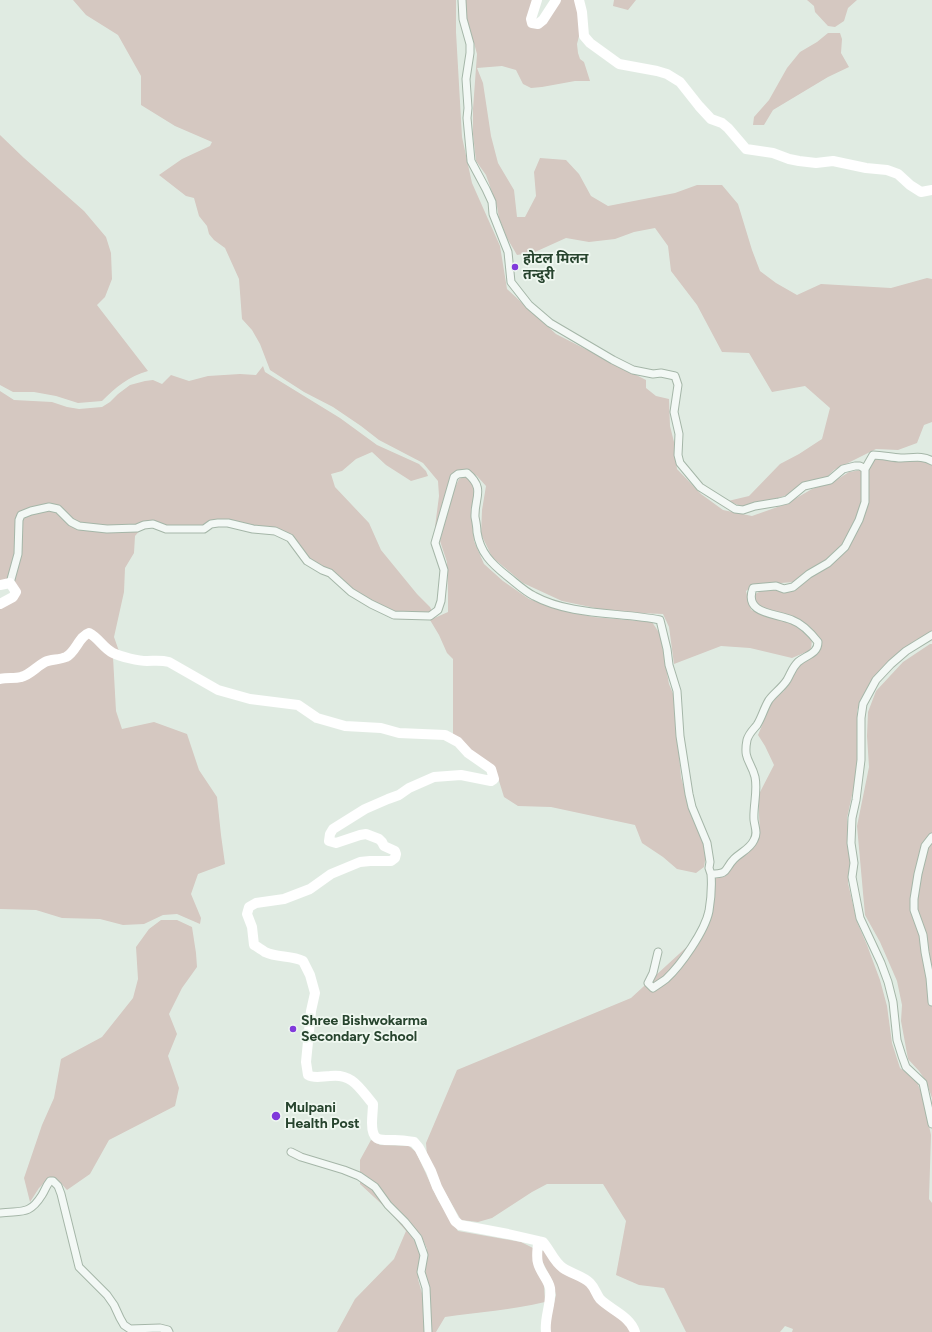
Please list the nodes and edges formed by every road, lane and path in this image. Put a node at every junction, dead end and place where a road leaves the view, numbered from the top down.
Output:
1 (462, 0) edge
2 (538, 0) edge
3 (556, 0) edge
4 (579, 0) edge
5 (932, 190) edge
6 (932, 461) edge
7 (865, 469) junction
8 (5, 584) edge
9 (0, 604) edge
10 (932, 636) edge
11 (0, 679) edge
12 (932, 837) edge
13 (712, 874) junction
14 (658, 952) dead end
15 (932, 1002) edge
16 (932, 1124) edge
17 (291, 1152) dead end
18 (0, 1214) edge
19 (538, 1241) junction
20 (169, 1332) edge
21 (428, 1332) edge
22 (546, 1332) edge
23 (635, 1332) edge

1 - 7 street
2 - 3 street
4 - 5 street
6 - 7 street
7 - 13 street
8 - 9 street
8 - 13 street
10 - 16 street
11 - 19 street
12 - 15 street
13 - 14 street
17 - 21 street
18 - 20 street
19 - 22 street
19 - 23 street

